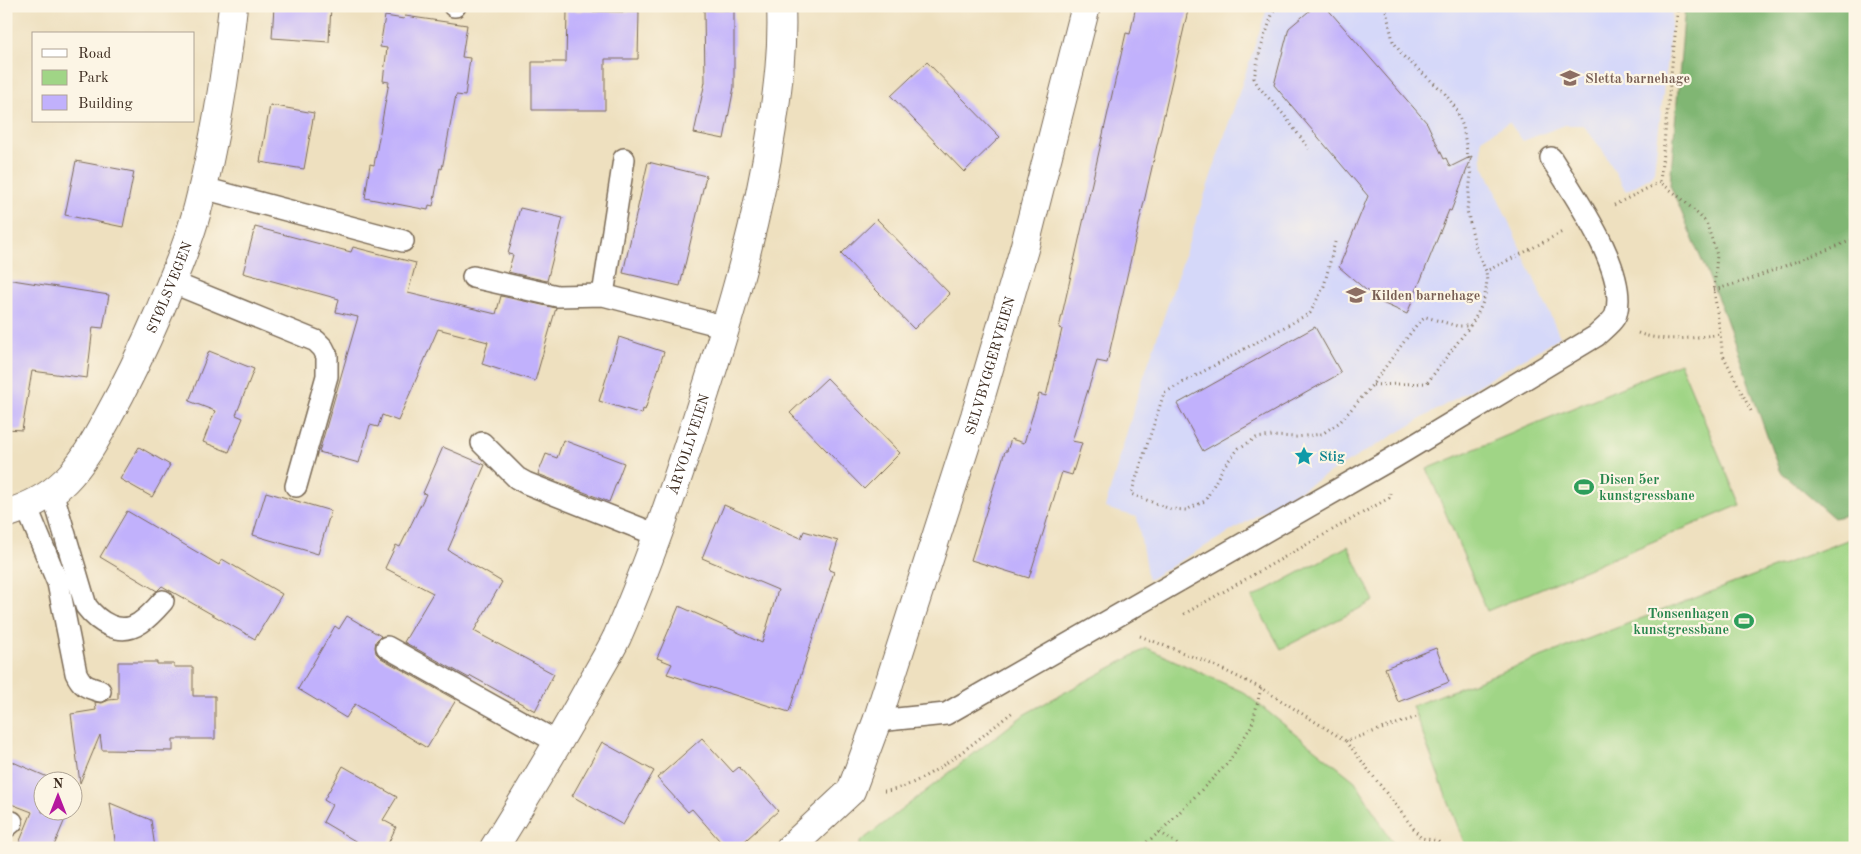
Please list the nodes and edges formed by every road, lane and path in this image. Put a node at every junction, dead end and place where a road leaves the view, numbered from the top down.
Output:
1 (233, 6) edge
2 (781, 6) edge
3 (1086, 6) edge
4 (1275, 6) edge
5 (1385, 6) edge
6 (1678, 6) edge
7 (1308, 149) dead end
8 (1551, 158) dead end
9 (624, 159) dead end
10 (1660, 182) junction
11 (202, 188) junction
12 (1587, 219) junction
13 (1855, 239) edge
14 (403, 241) dead end
15 (1335, 242) dead end
16 (1486, 270) junction
17 (473, 277) dead end
18 (171, 282) junction
19 (1714, 290) junction
20 (603, 295) junction
21 (1609, 322) junction
22 (1470, 326) junction
23 (726, 327) junction
24 (1720, 334) junction
25 (1372, 385) junction
26 (1752, 411) dead end
27 (482, 444) dead end
28 (1393, 458) junction
29 (296, 486) dead end
30 (52, 491) junction
31 (16, 511) edge
32 (657, 535) junction
33 (163, 601) dead end
34 (1177, 618) dead end
35 (1104, 623) junction
36 (1151, 633) dead end
37 (1143, 638) junction
38 (1134, 642) dead end
39 (387, 647) dead end
40 (1261, 688) junction
41 (100, 690) dead end
42 (1020, 706) dead end
43 (1420, 716) dead end
44 (877, 721) junction
45 (1346, 741) junction
46 (559, 743) junction
47 (851, 791) junction
48 (1160, 832) junction
49 (494, 848) edge
50 (790, 848) edge
51 (1139, 848) edge
52 (1182, 848) edge
53 (1441, 848) edge

1 - 11 street, STØLSVEGEN
2 - 23 street, ÅRVOLLVEIEN
3 - 44 street, SELVBYGGERVEIEN
4 - 7 path
5 - 16 path
6 - 10 path
8 - 12 lane
9 - 20 lane
10 - 12 path
10 - 19 path
11 - 14 lane
11 - 18 street, STØLSVEGEN
12 - 16 path
12 - 21 lane
13 - 19 path
15 - 25 path
16 - 22 path
17 - 20 lane
18 - 29 lane
18 - 30 street, STØLSVEGEN
19 - 24 path
20 - 23 lane
21 - 24 path
21 - 28 lane
22 - 25 path
22 - 25 path
23 - 32 street, ÅRVOLLVEIEN
24 - 26 path
27 - 32 lane
28 - 34 path
28 - 35 lane
30 - 31 street, STØLSVEGEN
30 - 33 lane
31 - 41 lane
32 - 46 street, ÅRVOLLVEIEN
35 - 37 path
35 - 44 lane
36 - 37 path
37 - 38 path
37 - 40 path
39 - 46 lane
40 - 45 path
40 - 48 path
42 - 47 path
43 - 45 path
44 - 47 street, SELVBYGGERVEIEN
45 - 53 path
46 - 49 street, ÅRVOLLVEIEN
47 - 50 street
48 - 51 path
48 - 52 path

